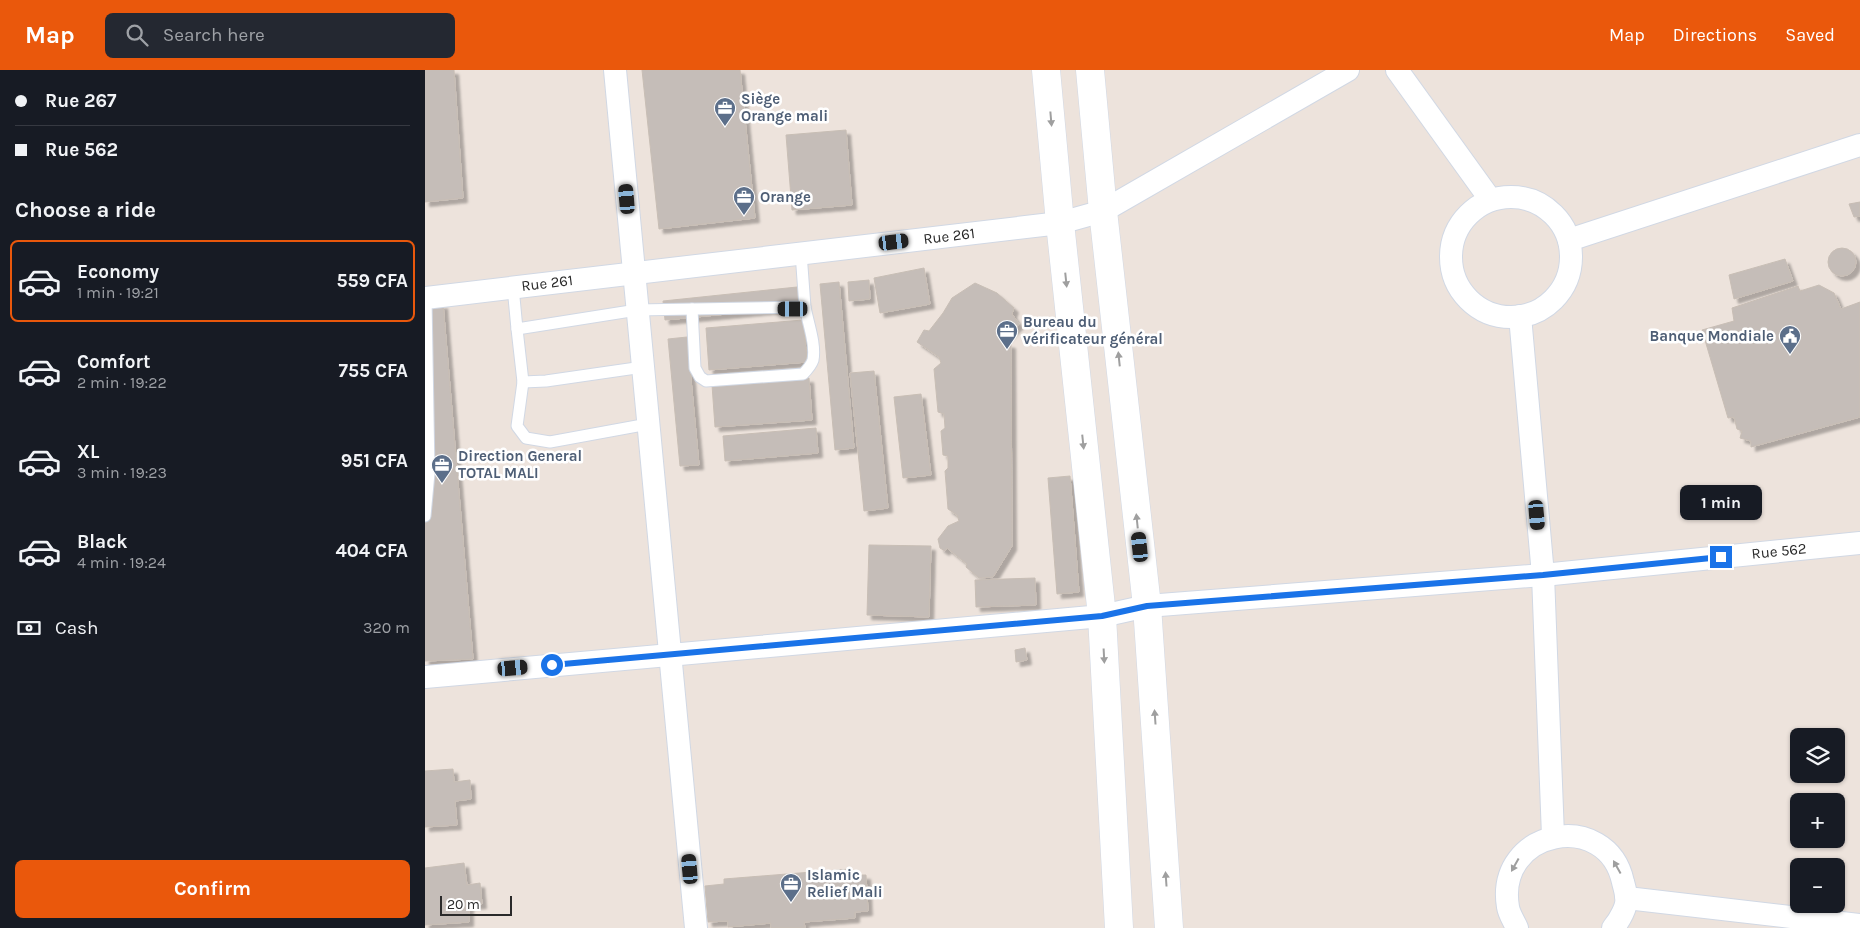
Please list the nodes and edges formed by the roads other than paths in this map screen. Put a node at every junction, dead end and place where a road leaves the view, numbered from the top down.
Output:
1 (615, 70) edge
2 (1047, 70) edge
3 (1089, 70) edge
4 (1348, 70) edge
5 (1397, 70) edge
6 (1860, 145) edge
7 (1490, 200) junction
8 (1103, 211) junction
9 (1060, 223) junction
10 (1569, 240) junction
11 (801, 253) junction
12 (634, 273) junction
13 (513, 287) junction
14 (426, 298) edge
15 (805, 307) junction
16 (637, 310) junction
17 (692, 310) junction
18 (1520, 316) junction
19 (517, 329) junction
20 (643, 367) junction
21 (523, 382) junction
22 (648, 424) junction
23 (425, 516) edge
24 (1860, 543) edge
25 (1543, 575) junction
26 (1147, 606) junction
27 (1102, 616) junction
28 (670, 654) junction
29 (425, 677) edge
30 (1553, 836) junction
31 (1627, 898) junction
32 (1860, 925) edge
33 (695, 928) edge
34 (1119, 928) edge
35 (1169, 928) edge
36 (1517, 928) edge
37 (1613, 928) edge

1 - 12 street
2 -> 9 street
3 - 8 street
4 - 8 street, Rue 261
5 - 7 street
6 - 10 street
7 - 10 street
7 - 18 street
8 - 9 street, Rue 261
26 -> 8 street
9 - 11 street, Rue 261
9 -> 27 street
10 - 18 street
11 - 12 street, Rue 261
11 - 15 lane
12 - 13 street, Rue 261
12 - 16 street
13 - 14 street, Rue 261
13 - 19 lane
14 - 23 lane
15 - 17 lane
15 - 17 lane
16 - 17 lane
16 - 19 lane
16 - 20 street
18 - 25 street
19 - 21 lane
20 - 21 lane
20 - 22 street
21 - 22 lane
22 - 28 street
24 - 25 street, Rue 562
25 - 26 street, Rue 562
25 - 30 street
26 - 27 street, Rue 562
35 -> 26 street
27 - 28 street, Rue 562
27 -> 34 street
28 - 29 street, Rue 562
28 - 33 street
31 -> 30 street
30 -> 36 street
31 - 32 street
31 - 37 street

